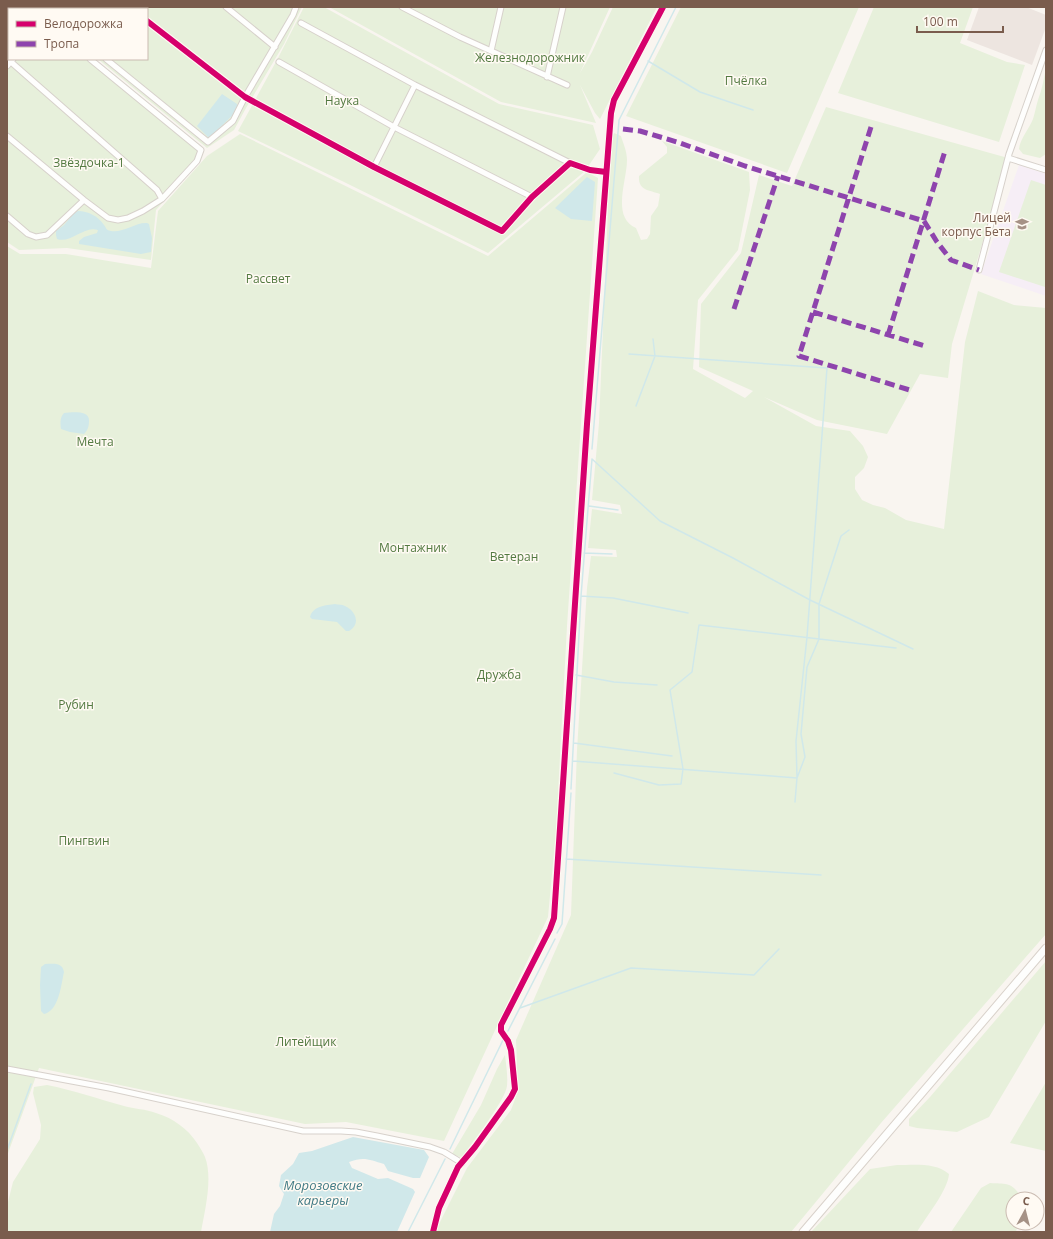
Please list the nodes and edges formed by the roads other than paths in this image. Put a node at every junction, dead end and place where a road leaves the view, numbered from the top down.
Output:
1 (226, 7) edge
2 (296, 7) edge
3 (402, 7) edge
4 (502, 7) edge
5 (563, 7) edge
6 (663, 7) edge
7 (148, 22) edge
8 (301, 23) dead end
9 (275, 47) junction
10 (1046, 50) edge
11 (491, 52) junction
12 (91, 60) edge
13 (107, 60) edge
14 (10, 62) edge
15 (279, 62) dead end
16 (547, 77) junction
17 (415, 85) junction
18 (567, 85) dead end
19 (245, 97) junction
20 (394, 127) junction
21 (7, 136) edge
22 (1008, 158) junction
23 (570, 163) junction
24 (374, 167) junction
25 (1046, 170) edge
26 (606, 172) junction
27 (532, 197) junction
28 (162, 199) junction
29 (84, 200) junction
30 (7, 216) edge
31 (979, 270) dead end
32 (1046, 948) edge
33 (7, 1070) edge
34 (462, 1163) junction
35 (433, 1232) edge
36 (803, 1232) edge

1 - 9 street
2 - 9 street
3 - 11 street
4 - 11 street
5 - 16 street
6 - 26 street
7 - 19 street
8 - 17 street
9 - 19 street
10 - 22 street
11 - 16 street
12 - 28 street
13 - 19 street
14 - 28 street
15 - 20 street
16 - 18 street
17 - 20 street
17 - 23 street
19 - 24 street
20 - 24 street
20 - 27 street
21 - 29 street
22 - 25 street
22 - 31 street
23 - 26 street
23 - 27 street
24 - 27 street
26 - 34 street
28 - 29 street
29 - 30 street
32 - 36 street
33 - 34 street
34 - 35 street

